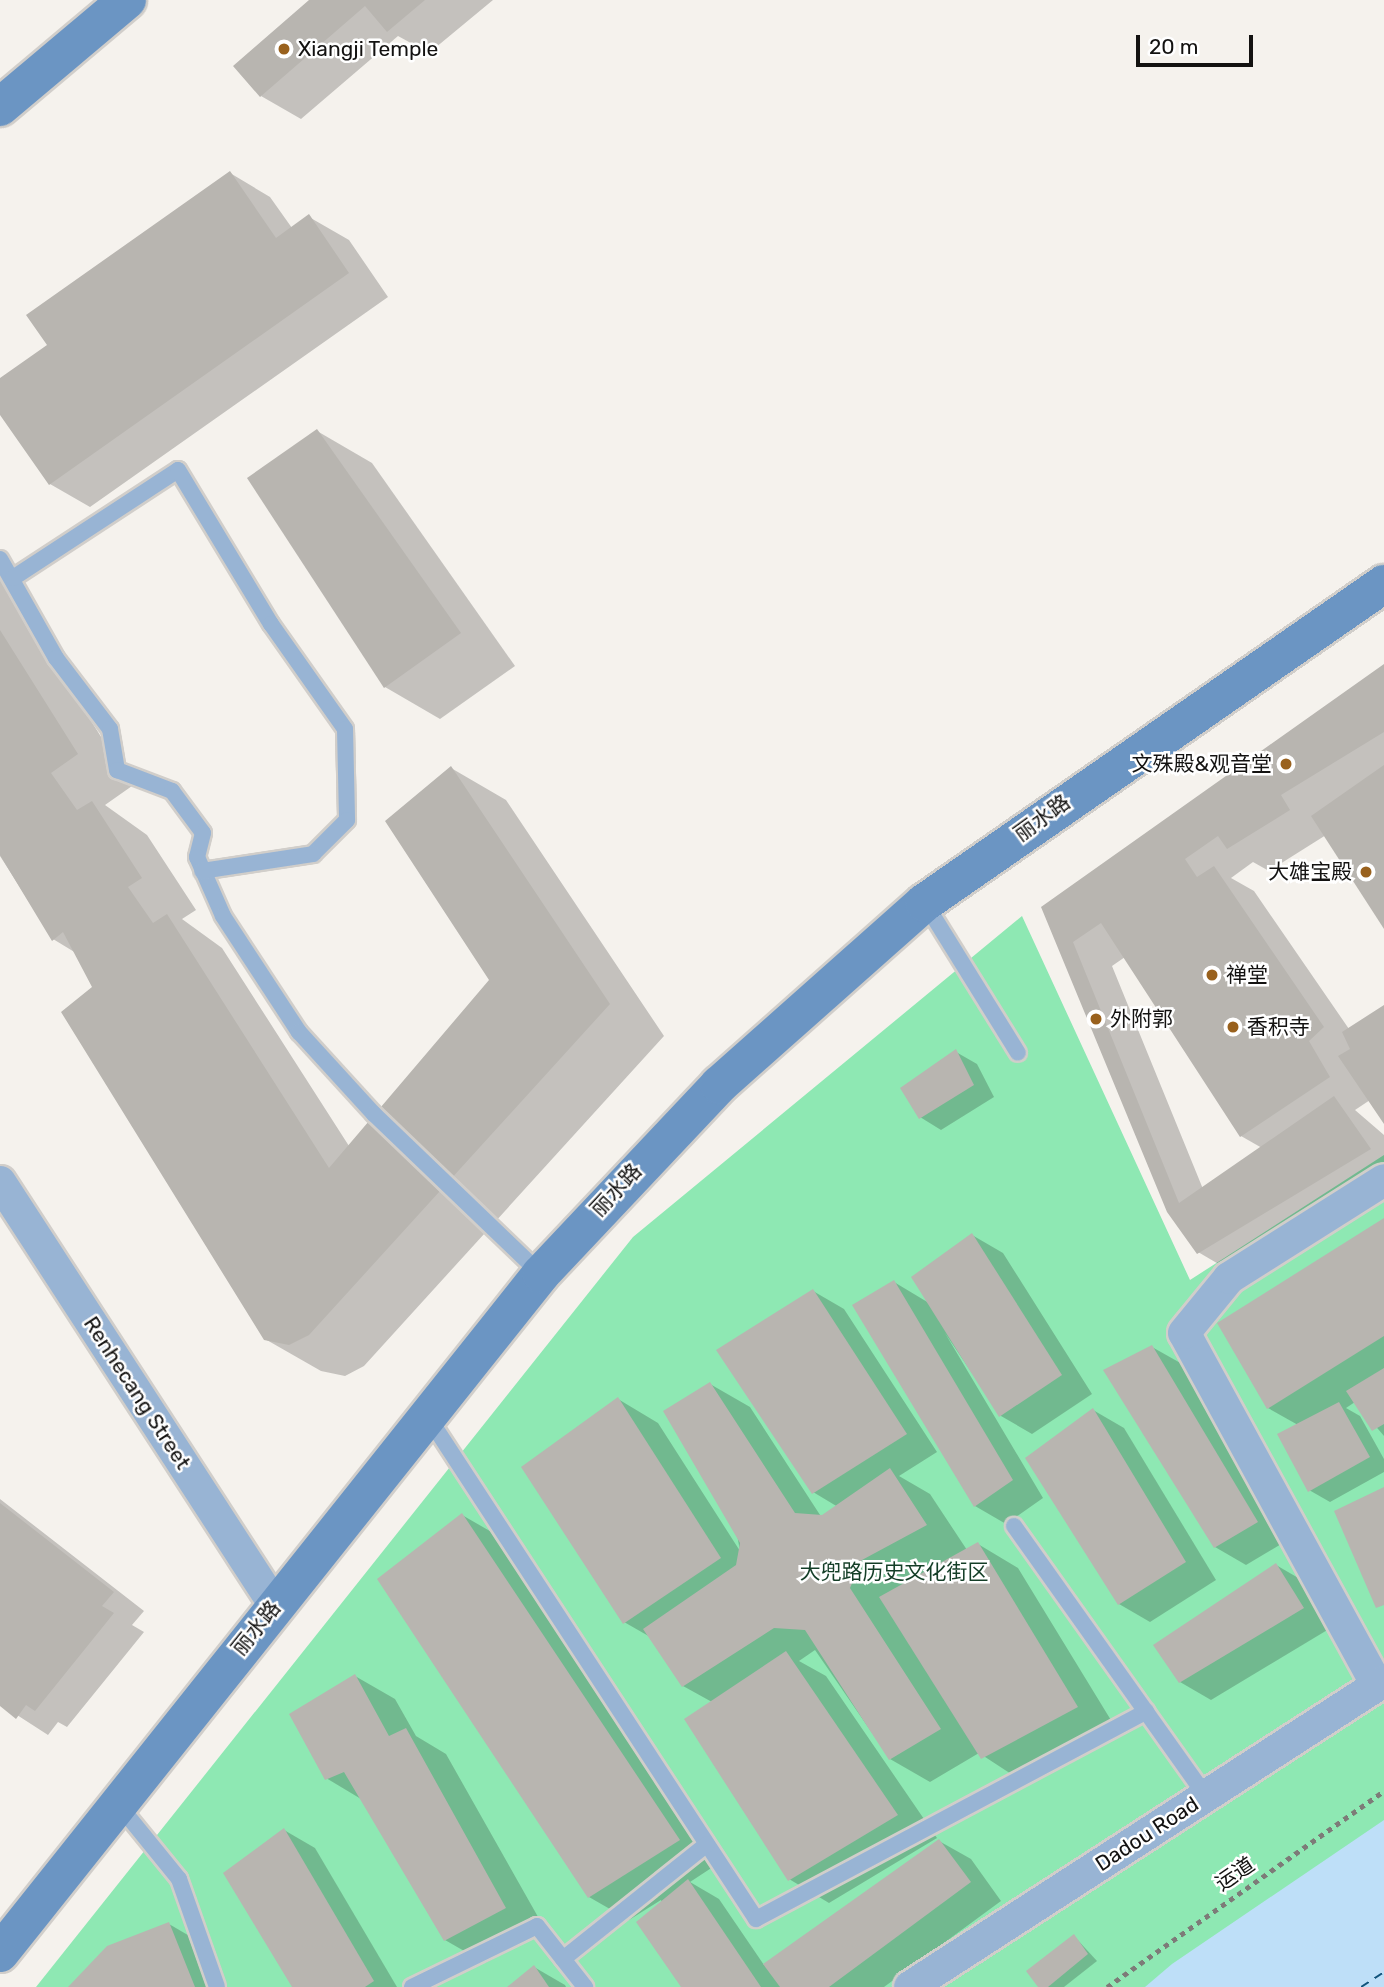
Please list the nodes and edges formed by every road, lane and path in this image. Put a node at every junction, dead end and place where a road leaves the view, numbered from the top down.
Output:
1 (127, 0) edge
2 (0, 107) edge
3 (0, 559) edge
4 (13, 578) junction
5 (1384, 584) edge
6 (202, 871) junction
7 (924, 903) junction
8 (1018, 1052) dead end
9 (1384, 1180) edge
10 (0, 1182) edge
11 (541, 1274) junction
12 (430, 1420) junction
13 (1014, 1526) dead end
14 (274, 1604) junction
15 (1380, 1683) edge
16 (1146, 1712) junction
17 (1384, 1791) edge
18 (1206, 1796) junction
19 (117, 1803) junction
20 (707, 1844) junction
21 (0, 1953) edge
22 (563, 1959) junction
23 (217, 1987) edge
24 (412, 1987) edge
25 (585, 1987) edge
26 (911, 1987) edge
27 (1107, 1987) edge

1 - 2 street
3 - 4 lane
4 - 6 lane
4 - 6 lane
5 - 7 street, 丽水路
6 - 11 lane
7 - 8 lane
7 - 11 street, 丽水路
9 - 15 street
10 - 14 street, Renhecang Street
11 - 12 street, 丽水路
12 - 14 street, 丽水路
12 - 20 lane
13 - 16 lane
14 - 19 street, 丽水路
15 - 18 street, Dadou Road
16 - 18 lane
16 - 20 lane
17 - 27 path, 运道
18 - 26 street, Dadou Road
19 - 21 street, 丽水路
19 - 23 lane
20 - 22 lane
22 - 24 lane
22 - 25 lane

